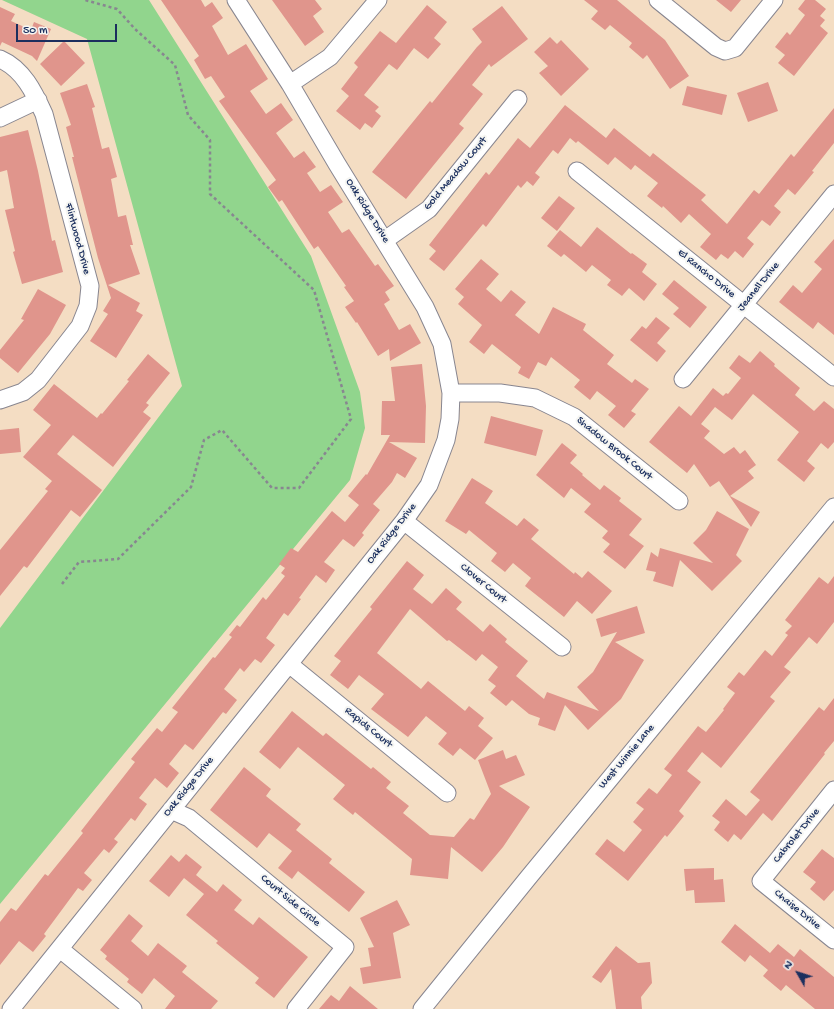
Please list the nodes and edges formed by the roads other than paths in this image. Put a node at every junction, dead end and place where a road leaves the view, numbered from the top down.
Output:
1 (236, 0) edge
2 (378, 0) edge
3 (658, 0) edge
4 (774, 0) edge
5 (0, 59) edge
6 (290, 84) junction
7 (518, 99) dead end
8 (38, 100) junction
9 (0, 118) edge
10 (577, 171) dead end
11 (834, 194) edge
12 (385, 240) junction
13 (744, 304) junction
14 (834, 377) edge
15 (683, 379) dead end
16 (451, 393) junction
17 (0, 400) edge
18 (679, 501) dead end
19 (832, 515) edge
20 (404, 521) junction
21 (562, 647) dead end
22 (289, 664) junction
23 (834, 790) edge
24 (447, 793) dead end
25 (171, 810) junction
26 (761, 881) joint
27 (834, 940) edge
28 (60, 949) junction
29 (11, 1009) edge
30 (133, 1009) edge
31 (296, 1009) edge
32 (422, 1009) edge

1 - 6 street, Oak Ridge Drive
2 - 6 street
3 - 4 street
5 - 8 street, Flintwood Drive
6 - 12 street, Oak Ridge Drive
7 - 12 street, Gold Meadow Court
8 - 9 street
8 - 17 street, Flintwood Drive
10 - 13 street, El Rancho Drive
11 - 13 street, Jeanell Drive
12 - 16 street, Oak Ridge Drive
13 - 14 street, El Rancho Drive
13 - 15 street, Jeanell Drive
16 - 18 street, Shadow Brook Court
16 - 20 street, Oak Ridge Drive
19 - 32 street, West Winnie Lane
20 - 21 street, Clover Court
20 - 22 street, Oak Ridge Drive
22 - 24 street, Rapids Court
22 - 25 street, Oak Ridge Drive
23 - 26 street, Cabrolet Drive
25 - 28 street, Oak Ridge Drive
25 - 31 street, Court Side Circle
26 - 27 street, Chaise Drive
28 - 29 street, Oak Ridge Drive
28 - 30 street

